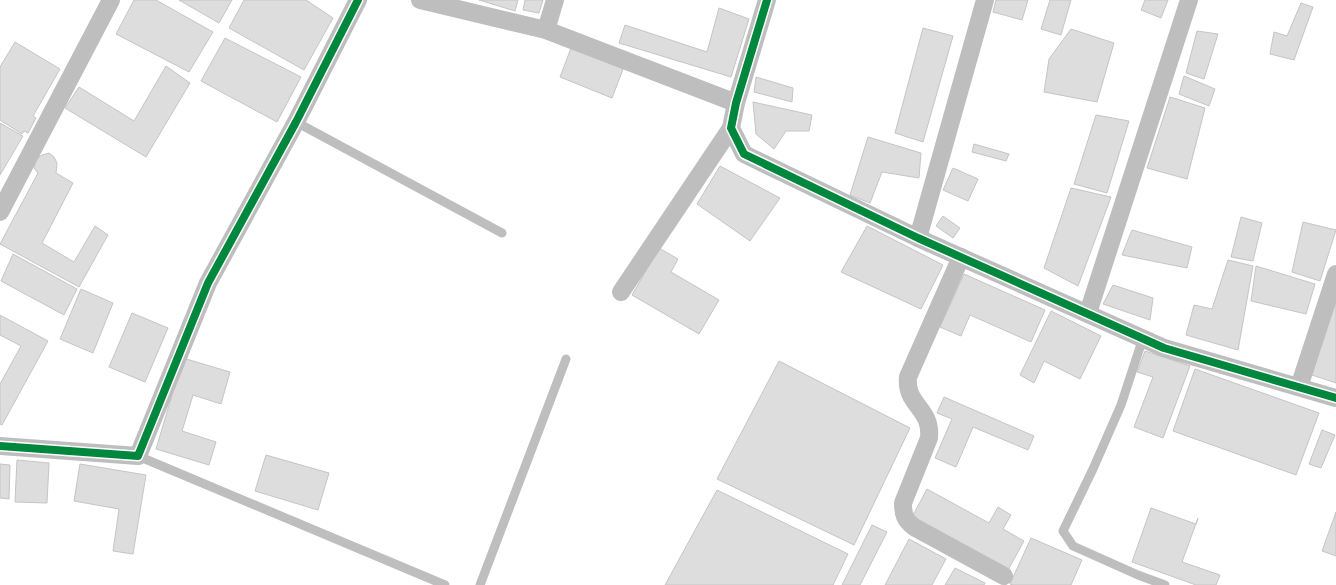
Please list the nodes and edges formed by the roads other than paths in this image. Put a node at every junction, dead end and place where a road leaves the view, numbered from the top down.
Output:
1 (111, 0) edge
2 (358, 0) edge
3 (420, 0) edge
4 (555, 0) edge
5 (767, 0) edge
6 (985, 0) edge
7 (1189, 0) edge
8 (546, 30) junction
9 (736, 103) junction
10 (296, 122) junction
11 (731, 128) junction
12 (0, 212) edge
13 (502, 233) dead end
14 (918, 238) junction
15 (961, 257) junction
16 (1336, 274) edge
17 (621, 292) dead end
18 (1088, 313) junction
19 (1143, 338) junction
20 (566, 359) dead end
21 (1299, 387) junction
22 (1336, 398) edge
23 (0, 446) edge
24 (138, 456) junction
25 (1004, 576) dead end
26 (444, 585) edge
27 (480, 585) edge
28 (1165, 585) edge

1 - 12 street
2 - 10 street
3 - 8 street
4 - 8 street
5 - 9 street
6 - 14 street
7 - 18 street
8 - 9 street
9 - 11 street
10 - 13 lane
10 - 24 street
11 - 14 street
11 - 17 street
14 - 15 street
15 - 18 street
15 - 25 street
16 - 21 street
18 - 19 street
19 - 21 street
19 - 28 lane
20 - 27 lane
21 - 22 street
23 - 24 street
24 - 26 lane

